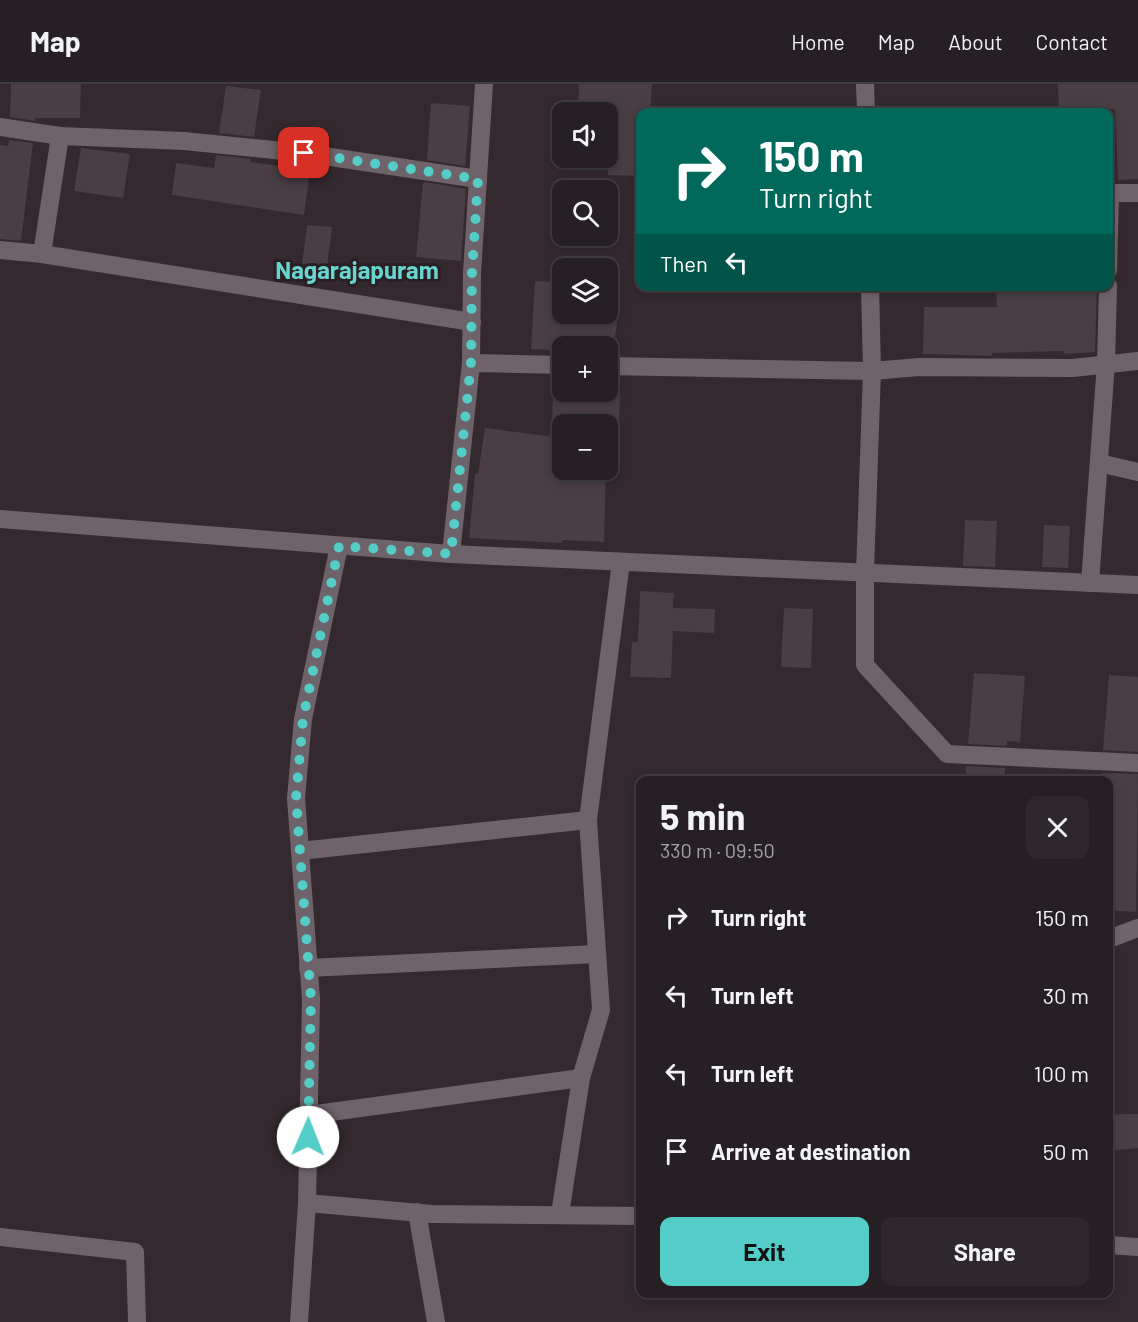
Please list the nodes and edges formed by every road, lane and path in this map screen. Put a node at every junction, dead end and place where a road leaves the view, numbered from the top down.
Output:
1 (484, 84) edge
2 (865, 84) edge
3 (866, 108) edge
4 (0, 127) edge
5 (60, 136) junction
6 (478, 179) junction
7 (1113, 193) edge
8 (1138, 193) edge
9 (0, 250) edge
10 (42, 254) junction
11 (870, 291) edge
12 (1108, 291) edge
13 (472, 322) junction
14 (1138, 361) edge
15 (471, 363) junction
16 (1106, 363) junction
17 (552, 365) edge
18 (618, 366) edge
19 (872, 371) junction
20 (1099, 463) junction
21 (1138, 472) edge
22 (0, 519) edge
23 (339, 546) junction
24 (451, 554) junction
25 (621, 562) junction
26 (865, 572) junction
27 (1090, 583) junction
28 (1138, 585) edge
29 (1138, 763) edge
30 (588, 820) junction
31 (300, 852) junction
32 (1138, 928) edge
33 (1113, 937) edge
34 (597, 954) junction
35 (308, 969) junction
36 (581, 1078) junction
37 (309, 1115) junction
38 (307, 1203) junction
39 (417, 1212) junction
40 (561, 1214) junction
41 (636, 1216) edge
42 (0, 1237) edge
43 (1113, 1245) edge
44 (1138, 1247) edge
45 (137, 1322) edge
46 (299, 1322) edge
47 (436, 1322) edge

1 - 6 street
2 - 3 street
4 - 5 street
5 - 6 street
5 - 10 street
6 - 13 street
7 - 8 street
9 - 10 street
10 - 13 street
11 - 19 street
12 - 16 street
13 - 15 street
14 - 16 street
15 - 17 street
15 - 24 street
16 - 19 street
16 - 20 street
18 - 19 street
19 - 26 street
20 - 21 street
20 - 27 street
22 - 23 street
23 - 24 street
23 - 31 street
24 - 25 street
25 - 26 street
25 - 30 street
26 - 27 street
26 - 29 street
27 - 28 street
30 - 31 street
30 - 34 street
31 - 35 street
32 - 33 street
34 - 35 street
34 - 36 street
35 - 37 street
36 - 37 street
36 - 40 street
37 - 38 street
38 - 39 street
38 - 46 street
39 - 40 street
39 - 47 street
40 - 41 street
42 - 45 street
43 - 44 street

